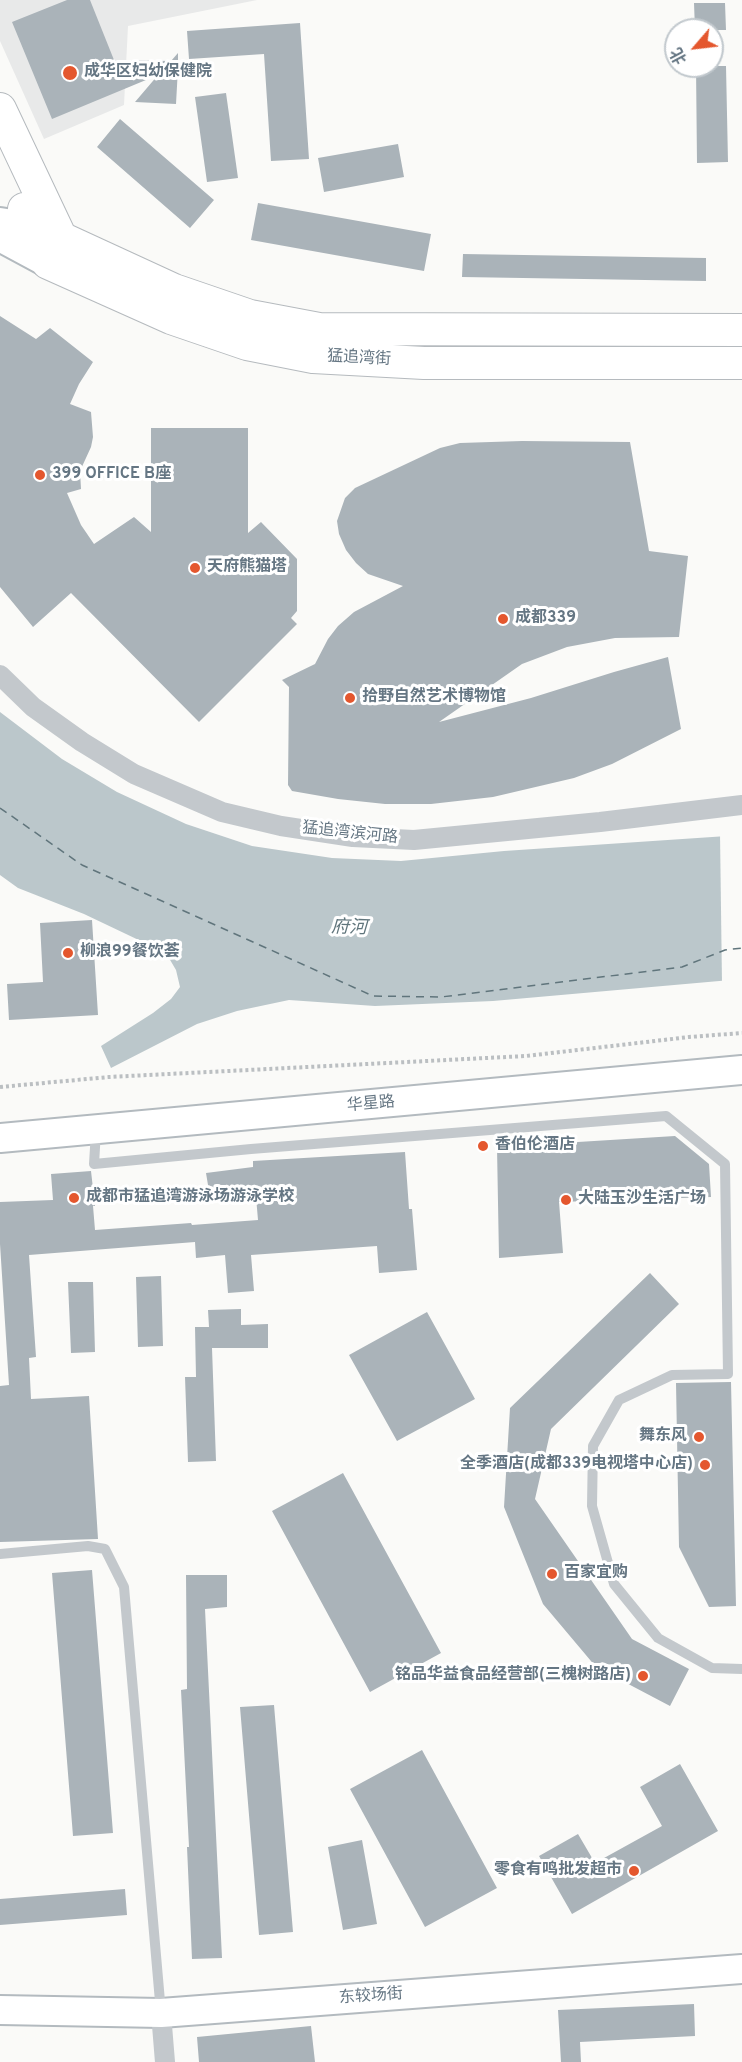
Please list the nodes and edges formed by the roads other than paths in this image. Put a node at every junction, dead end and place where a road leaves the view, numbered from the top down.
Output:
1 (0, 109) edge
2 (0, 160) edge
3 (0, 222) edge
4 (32, 227) junction
5 (0, 237) edge
6 (54, 251) junction
7 (742, 330) edge
8 (742, 363) edge
9 (0, 675) edge
10 (742, 805) edge
11 (742, 1070) edge
12 (96, 1131) junction
13 (0, 1138) edge
14 (0, 1554) edge
15 (742, 1669) edge
16 (742, 1969) edge
17 (0, 2010) edge
18 (161, 2013) junction
19 (165, 2062) edge

1 - 6 main road
2 - 4 main road
3 - 4 street
4 - 6 main road
5 - 6 street, 猛追湾街
6 - 7 main road, 猛追湾街
6 - 8 main road, 猛追湾街
9 - 10 street, 猛追湾滨河路
11 - 12 street, 华星路
12 - 13 street, 华星路
12 - 15 lane
14 - 18 lane
16 - 18 street, 东较场街
17 - 18 street, 东较场街
18 - 19 street

